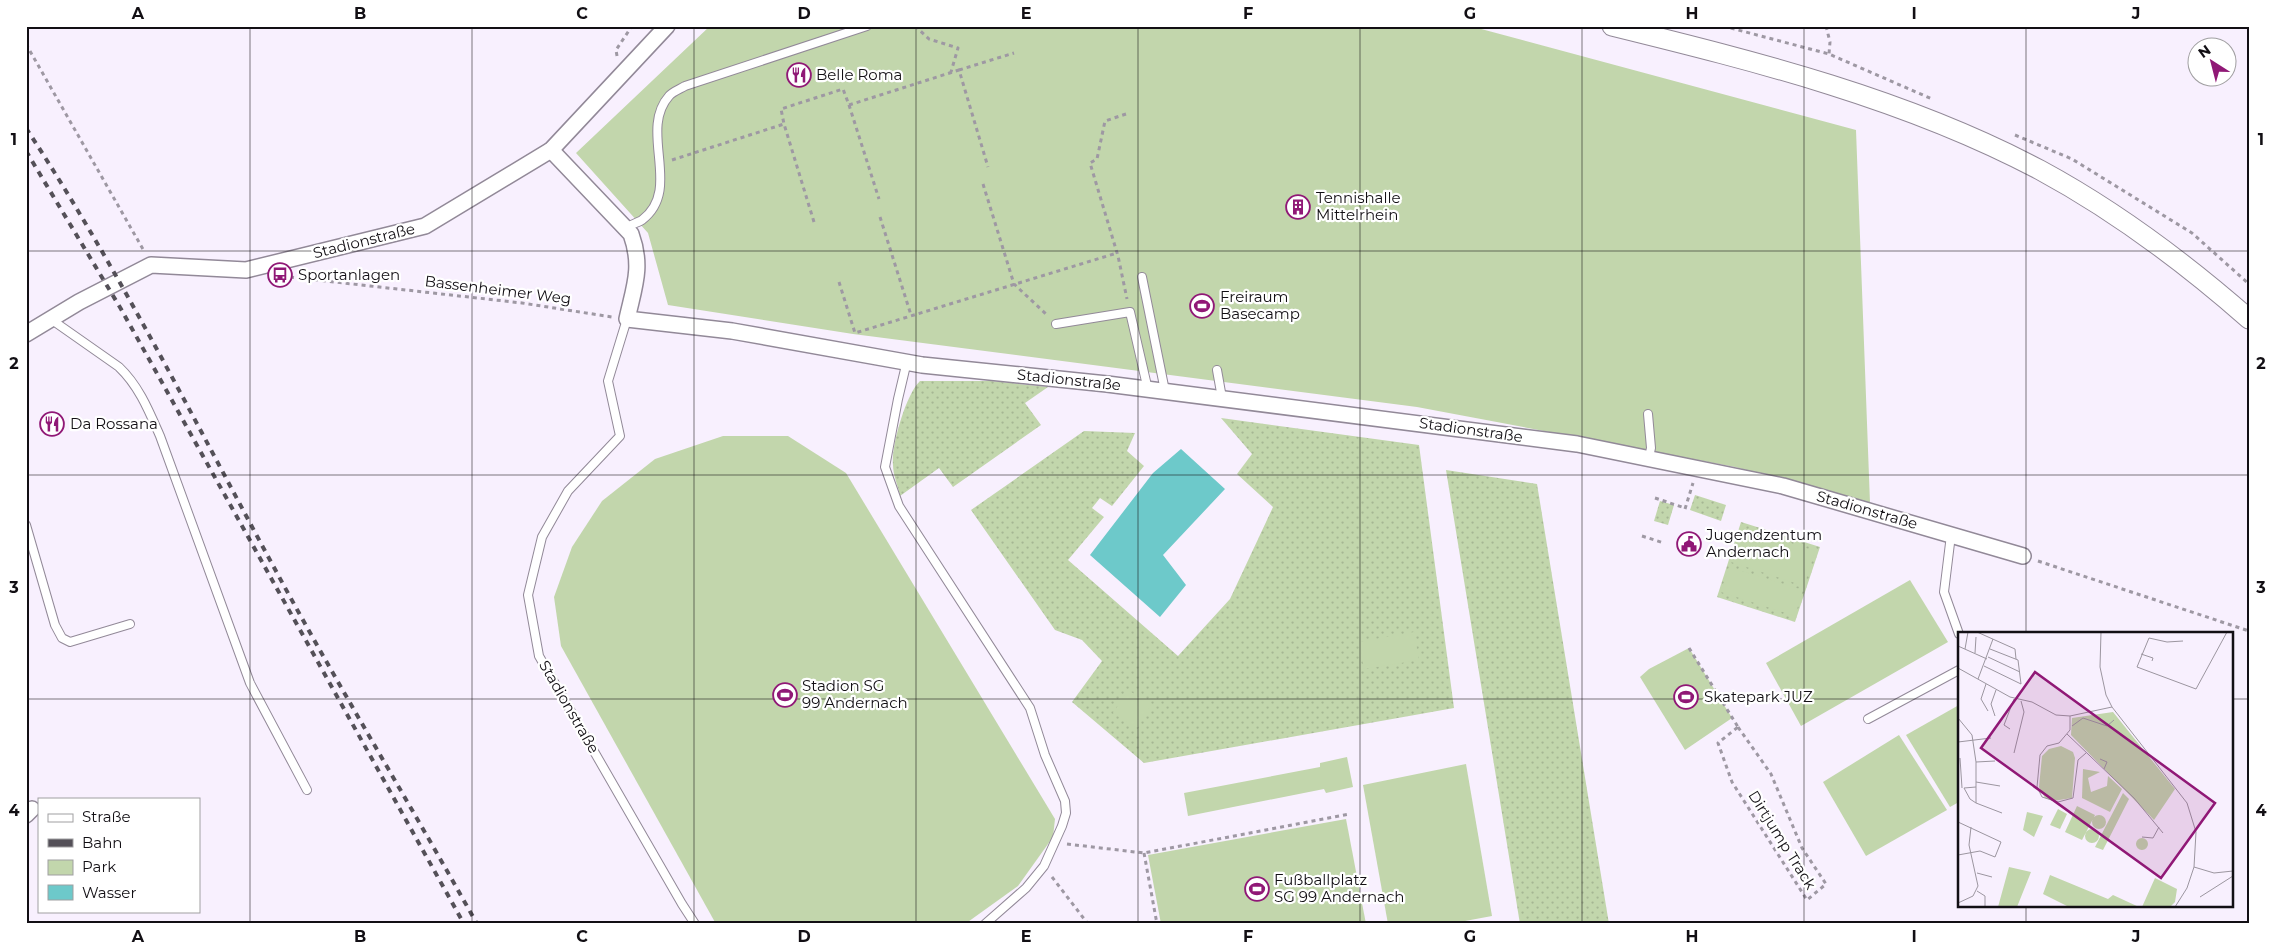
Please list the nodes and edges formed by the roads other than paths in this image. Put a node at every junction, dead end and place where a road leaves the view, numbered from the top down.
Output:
1 (667, 26) edge
2 (867, 26) edge
3 (1612, 26) edge
4 (551, 150) junction
5 (624, 228) junction
6 (1142, 277) dead end
7 (627, 319) junction
8 (2249, 319) edge
9 (52, 320) junction
10 (1056, 324) road end
11 (26, 334) edge
12 (908, 361) junction
13 (1217, 370) dead end
14 (1148, 390) junction
15 (1165, 392) junction
16 (1222, 398) junction
17 (1648, 414) dead end
18 (1649, 457) junction
19 (26, 525) edge
20 (1951, 534) junction
21 (2023, 556) road end
22 (130, 624) dead end
23 (1958, 632) edge
24 (1958, 671) edge
25 (1868, 719) dead end
26 (307, 790) dead end
27 (695, 924) edge
28 (985, 924) edge

1 - 4 street, Stadionstraße
2 - 5 lane
3 - 8 street
4 - 5 street, Stadionstraße
4 - 9 street, Stadionstraße
5 - 7 street, Stadionstraße
6 - 15 lane
7 - 12 street, Stadionstraße
7 - 27 lane, Stadionstraße
9 - 11 street
9 - 26 lane
10 - 14 lane
12 - 14 street, Stadionstraße
12 - 28 lane
13 - 16 lane
14 - 15 street, Stadionstraße
15 - 16 street, Stadionstraße
16 - 18 street, Stadionstraße
17 - 18 lane
18 - 20 street, Stadionstraße
19 - 22 lane
20 - 21 street, Stadionstraße
20 - 23 lane
24 - 25 lane

